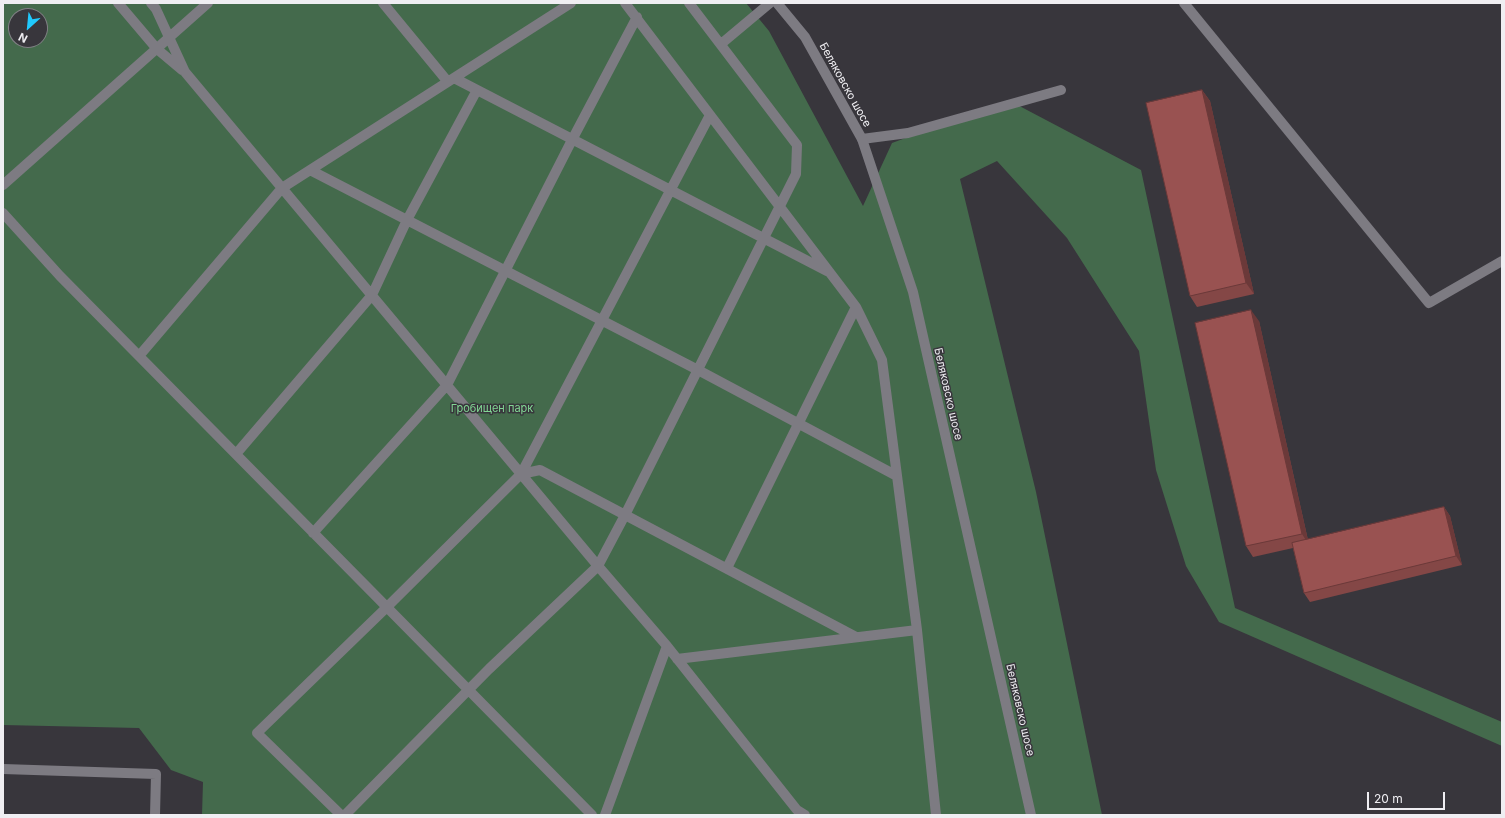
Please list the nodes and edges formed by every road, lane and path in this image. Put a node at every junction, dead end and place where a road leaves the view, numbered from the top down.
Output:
1 (118, 3) edge
2 (151, 3) edge
3 (208, 3) edge
4 (383, 3) edge
5 (571, 3) edge
6 (625, 3) edge
7 (689, 3) edge
8 (770, 3) edge
9 (777, 3) edge
10 (1184, 3) edge
11 (636, 17) junction
12 (169, 38) junction
13 (721, 44) junction
14 (157, 49) junction
15 (185, 72) junction
16 (451, 80) junction
17 (477, 90) junction
18 (1062, 90) dead end
19 (710, 115) junction
20 (862, 139) junction
21 (572, 140) junction
22 (310, 170) junction
23 (3, 185) edge
24 (282, 188) junction
25 (671, 190) junction
26 (781, 207) junction
27 (3, 213) edge
28 (408, 220) junction
29 (765, 239) junction
30 (1502, 262) edge
31 (504, 270) junction
32 (830, 273) junction
33 (372, 295) junction
34 (856, 307) junction
35 (602, 320) junction
36 (139, 356) junction
37 (698, 370) junction
38 (447, 385) junction
39 (799, 424) junction
40 (236, 454) junction
41 (521, 474) junction
42 (897, 476) junction
43 (625, 515) junction
44 (313, 533) junction
45 (598, 566) junction
46 (727, 568) junction
47 (387, 608) junction
48 (917, 630) junction
49 (856, 637) junction
50 (667, 646) junction
51 (677, 658) junction
52 (469, 691) junction
53 (3, 769) edge
54 (155, 815) edge
55 (341, 815) edge
56 (345, 815) edge
57 (592, 815) edge
58 (605, 815) edge
59 (805, 815) edge
60 (936, 815) edge
61 (1031, 815) edge

1 - 14 street
2 - 12 street
3 - 12 street
4 - 16 street
5 - 16 street
6 - 11 street
7 - 13 street
8 - 13 street
9 - 20 street, Беляковско шосе
10 - 30 street
11 - 19 street
11 - 21 street
12 - 14 street
12 - 15 street
13 - 26 street
14 - 15 street
14 - 23 street
15 - 24 street
16 - 17 street
16 - 22 street
17 - 21 street
17 - 28 street
18 - 20 street
19 - 25 street
19 - 26 street
20 - 61 street, Беляковско шосе
21 - 25 street
21 - 31 street
22 - 24 street
22 - 28 street
24 - 33 street
24 - 36 street
25 - 29 street
25 - 35 street
26 - 29 street
26 - 32 street
27 - 36 street
28 - 31 street
28 - 33 street
29 - 32 street
29 - 37 street
31 - 35 street
31 - 38 street
32 - 34 street
33 - 38 street
33 - 40 street
34 - 39 street
34 - 42 street
35 - 37 street
35 - 41 street
36 - 40 street
37 - 39 street
37 - 43 street
38 - 41 street
38 - 44 street
39 - 42 street
39 - 46 street
40 - 44 street
41 - 43 street
41 - 45 street
41 - 47 street
42 - 48 street
43 - 45 street
43 - 46 street
44 - 47 street
45 - 50 street
45 - 52 street
46 - 49 street
47 - 52 street
47 - 55 street
48 - 49 street
48 - 60 street
49 - 51 street
50 - 51 street
50 - 58 street
51 - 59 street
52 - 56 street
52 - 57 street
53 - 54 street

